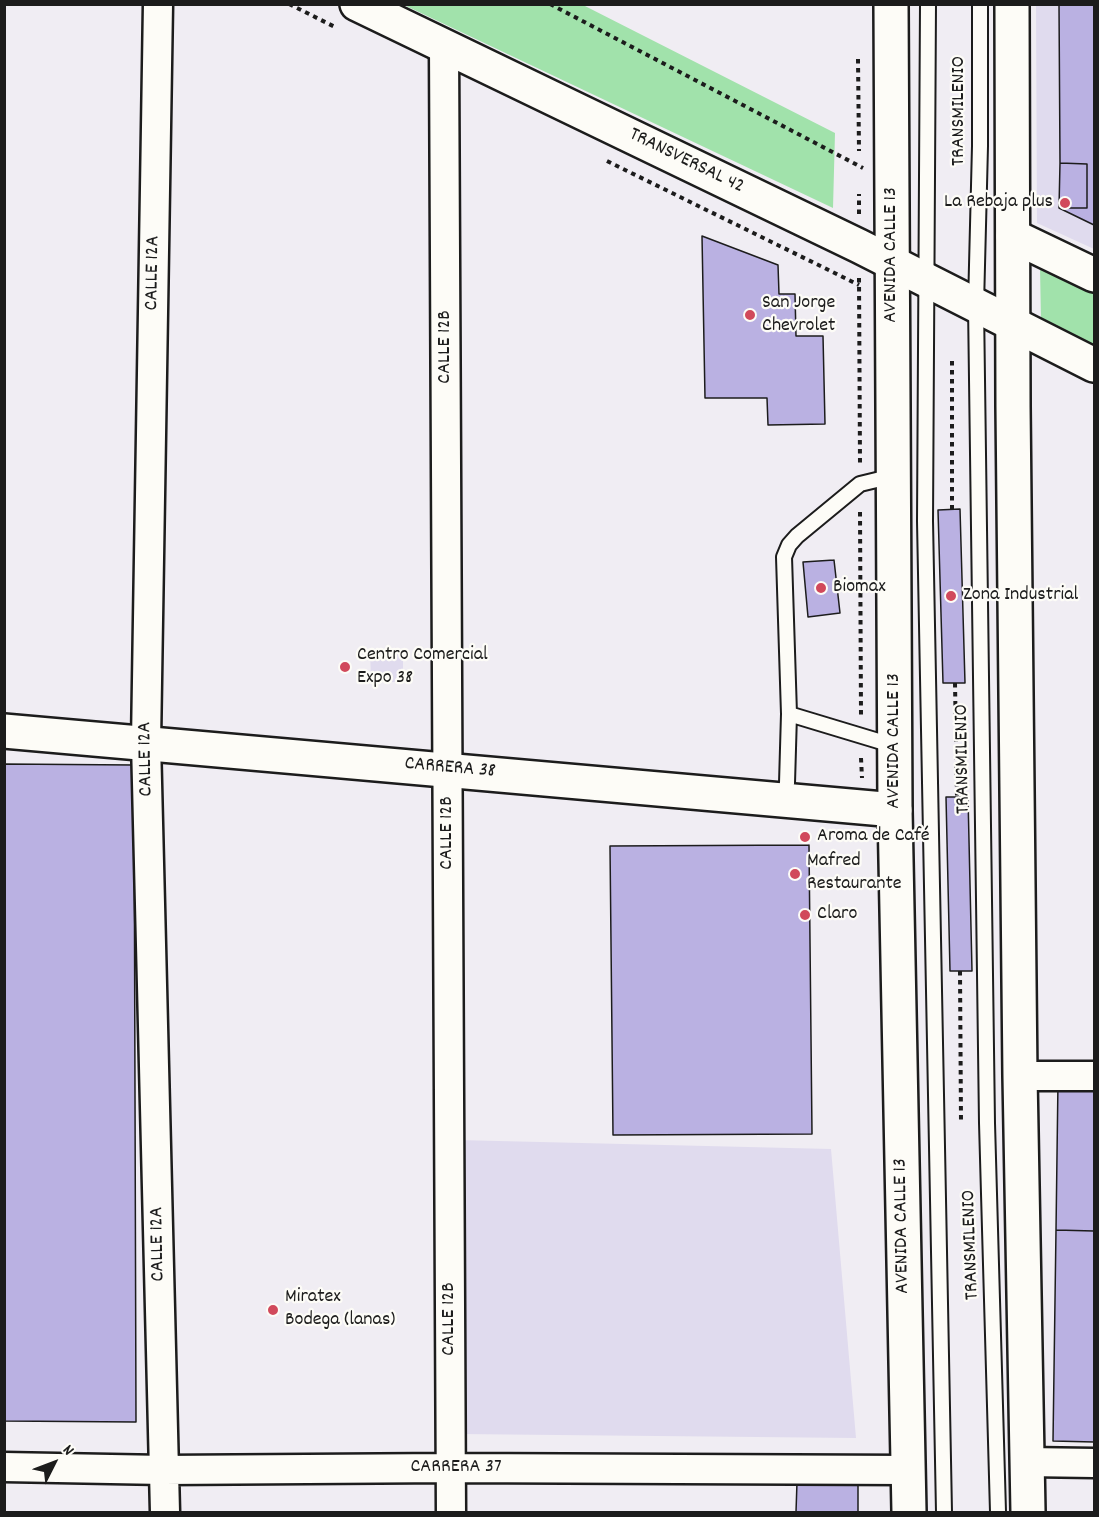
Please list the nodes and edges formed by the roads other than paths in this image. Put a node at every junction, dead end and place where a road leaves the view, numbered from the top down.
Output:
1 (158, 4) edge
2 (357, 4) edge
3 (891, 4) edge
4 (928, 4) edge
5 (980, 4) edge
6 (1012, 4) edge
7 (444, 46) junction
8 (1013, 236) junction
9 (892, 262) junction
10 (1095, 275) edge
11 (926, 280) junction
12 (976, 305) junction
13 (1013, 324) junction
14 (1095, 365) edge
15 (893, 476) junction
16 (789, 714) junction
17 (4, 731) edge
18 (146, 742) junction
19 (895, 746) junction
20 (447, 769) junction
21 (783, 800) junction
22 (895, 810) junction
23 (1020, 1076) junction
24 (1095, 1076) edge
25 (1027, 1462) junction
26 (1095, 1463) edge
27 (4, 1467) edge
28 (450, 1468) junction
29 (164, 1470) junction
30 (908, 1470) junction
31 (165, 1512) edge
32 (451, 1512) edge
33 (909, 1512) edge
34 (944, 1512) edge
35 (998, 1512) edge
36 (1028, 1512) edge

1 - 18 street, CALLE 12A
2 - 7 main road, TRANSVERSAL 42
3 - 9 main road, AVENIDA CALLE 13
4 - 11 lane, TRANSMILENIO
5 - 12 lane, TRANSMILENIO
6 - 8 main road
7 - 9 main road, TRANSVERSAL 42
7 - 20 street, CALLE 12B
8 - 10 main road
8 - 13 main road
9 - 11 main road, TRANSVERSAL 42
9 - 15 main road, AVENIDA CALLE 13
11 - 12 main road, TRANSVERSAL 42
11 - 34 lane, TRANSMILENIO
12 - 13 main road, TRANSVERSAL 42
12 - 35 lane, TRANSMILENIO
13 - 14 main road, TRANSVERSAL 42
13 - 23 main road
15 - 16 lane
15 - 19 main road, AVENIDA CALLE 13
16 - 19 lane
16 - 21 lane
17 - 18 main road, CARRERA 38
18 - 20 main road, CARRERA 38
18 - 29 street, CALLE 12A
19 - 22 main road, AVENIDA CALLE 13
20 - 21 main road, CARRERA 38
20 - 28 street, CALLE 12B
21 - 22 main road, CARRERA 38
22 - 30 main road, AVENIDA CALLE 13
23 - 24 street
23 - 25 main road
25 - 26 street
25 - 36 main road
27 - 29 street, CARRERA 37
28 - 29 street, CARRERA 37
28 - 30 street, CARRERA 37
28 - 32 street, CALLE 12B
29 - 31 street, CALLE 12A
30 - 33 main road, AVENIDA CALLE 13

